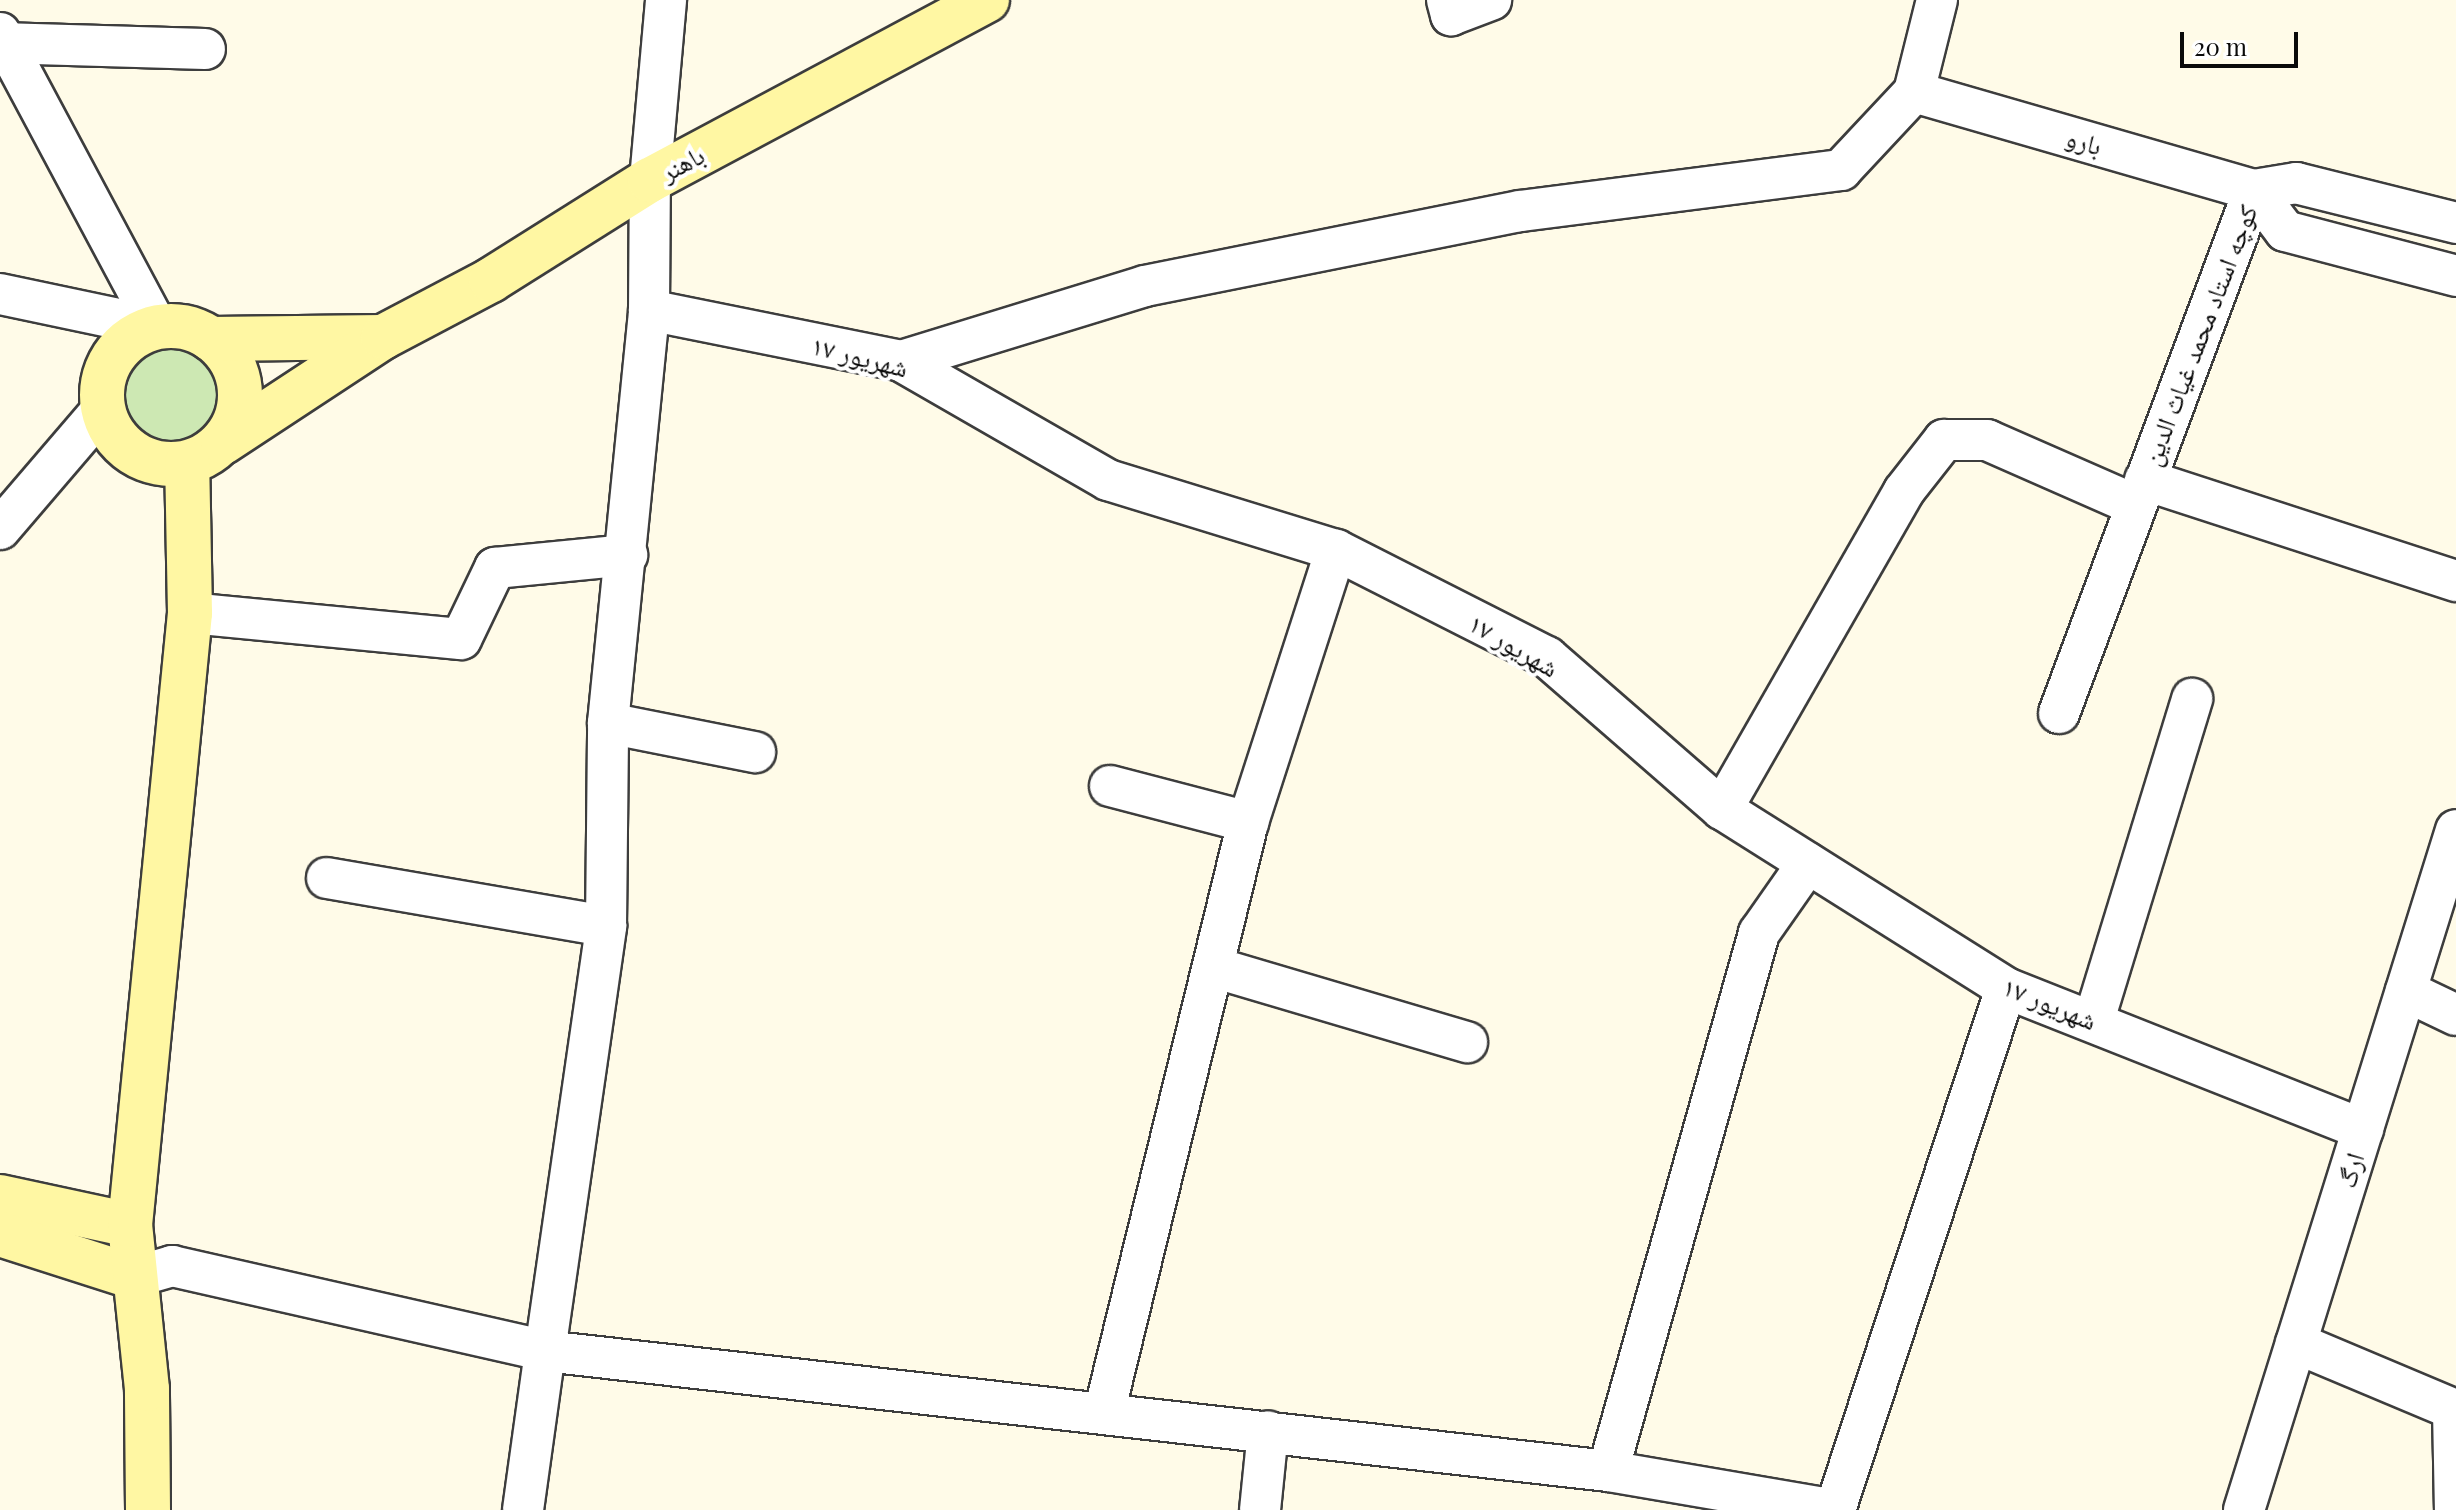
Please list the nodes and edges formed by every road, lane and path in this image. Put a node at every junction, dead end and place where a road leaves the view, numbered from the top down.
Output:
1 (666, 0) edge
2 (987, 0) edge
3 (1447, 0) edge
4 (1491, 0) edge
5 (1937, 0) edge
6 (1, 40) edge
7 (205, 49) dead end
8 (1914, 92) junction
9 (650, 180) junction
10 (2254, 190) junction
11 (2456, 223) edge
12 (2456, 276) edge
13 (0, 294) edge
14 (649, 310) junction
15 (157, 327) junction
16 (383, 337) junction
17 (211, 339) junction
18 (901, 361) junction
19 (102, 410) junction
20 (205, 453) junction
21 (2140, 492) junction
22 (0, 529) edge
23 (1336, 550) junction
24 (627, 555) junction
25 (2456, 581) edge
26 (190, 613) junction
27 (2192, 699) dead end
28 (2059, 713) dead end
29 (608, 723) junction
30 (755, 752) dead end
31 (1110, 786) dead end
32 (1722, 809) junction
33 (1248, 822) junction
34 (2456, 830) edge
35 (1808, 863) junction
36 (327, 878) dead end
37 (606, 926) junction
38 (1213, 967) junction
39 (2006, 988) junction
40 (2406, 991) junction
41 (2456, 1015) edge
42 (2094, 1020) junction
43 (1467, 1042) dead end
44 (2363, 1129) junction
45 (0, 1197) edge
46 (130, 1225) junction
47 (0, 1234) edge
48 (153, 1272) junction
49 (2296, 1343) junction
50 (545, 1351) junction
51 (1104, 1413) junction
52 (1268, 1431) junction
53 (1608, 1471) junction
54 (148, 1510) edge
55 (523, 1510) edge
56 (1260, 1510) edge
57 (1835, 1510) edge
58 (2244, 1510) edge
59 (2455, 1510) edge

1 - 9 street
2 - 9 street, باهنر
3 - 4 street
5 - 8 street
6 - 7 street
6 - 15 street
8 - 10 street, بارو
8 - 18 street
9 - 14 street
9 - 16 street, باهنر
10 - 11 street, بارو
10 - 12 street
10 - 21 street, کوچه استاد محمد غیاث الدین
13 - 15 street
14 - 18 street, ۱۷ شهریور
14 - 24 street
15 - 17 street
15 - 19 street
16 - 17 street, باهنر
16 - 20 street, باهنر
17 - 20 street
18 - 23 street, ۱۷ شهریور
19 - 20 street
19 - 22 street
20 - 26 street
21 - 25 street
21 - 28 street, کوچه استاد محمد غیاث الدین
21 - 32 street
23 - 32 street, ۱۷ شهریور
23 - 33 street
24 - 26 street
24 - 29 street
26 - 46 street
27 - 42 street
29 - 30 street
29 - 37 street
31 - 33 street
32 - 35 street, ۱۷ شهریور
33 - 38 street
34 - 40 street, ارگ
35 - 39 street, ۱۷ شهریور
35 - 53 street
36 - 37 street
37 - 50 street
38 - 43 street
38 - 51 street
39 - 42 street, ۱۷ شهریور
39 - 57 street
40 - 41 street
40 - 44 street, ارگ
42 - 44 street, ۱۷ شهریور
44 - 49 street, ارگ
45 - 46 street
46 - 48 street
47 - 48 street
48 - 50 street
48 - 54 street
49 - 58 street, ارگ
49 - 59 street
50 - 51 street
50 - 55 street
51 - 52 street
52 - 53 street
52 - 56 street
53 - 57 street

